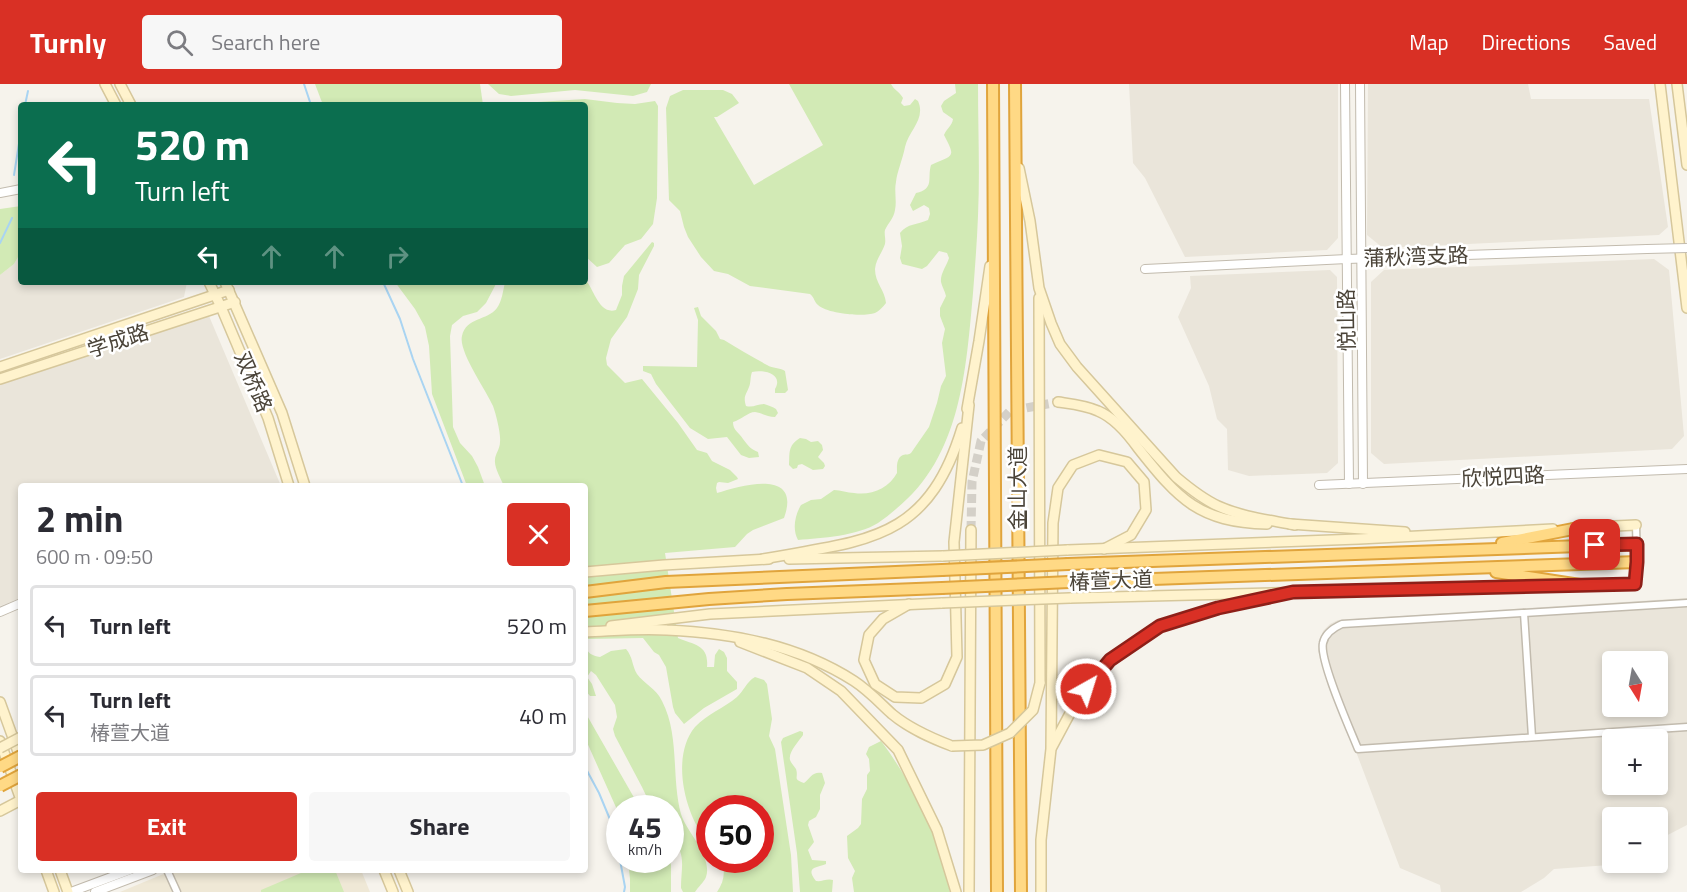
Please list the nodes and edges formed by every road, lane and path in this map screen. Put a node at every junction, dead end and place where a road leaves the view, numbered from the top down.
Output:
1 (105, 84) edge
2 (120, 84) edge
3 (993, 84) edge
4 (1015, 84) edge
5 (1345, 84) edge
6 (1360, 84) edge
7 (1660, 84) edge
8 (1677, 84) edge
9 (114, 102) edge
10 (129, 102) edge
11 (1016, 151) junction
12 (1687, 165) edge
13 (18, 190) edge
14 (0, 193) edge
15 (994, 240) junction
16 (1687, 248) edge
17 (1347, 259) junction
18 (1360, 259) junction
19 (1145, 269) dead end
20 (210, 285) edge
21 (227, 286) edge
22 (1039, 288) junction
23 (215, 295) junction
24 (235, 302) junction
25 (221, 307) junction
26 (1687, 308) edge
27 (0, 368) edge
28 (0, 379) edge
29 (1058, 402) tunnel mouth
30 (969, 405) junction
31 (1687, 469) edge
32 (288, 483) edge
33 (304, 483) edge
34 (1349, 484) junction
35 (1363, 484) junction
36 (1319, 485) dead end
37 (1295, 525) junction
38 (1636, 525) joint
39 (1578, 528) junction
40 (971, 530) tunnel mouth
41 (1443, 534) junction
42 (1637, 544) junction
43 (1104, 549) junction
44 (1468, 550) junction
45 (763, 559) junction
46 (1637, 562) junction
47 (1469, 568) junction
48 (588, 572) edge
49 (1635, 584) joint
50 (1580, 585) junction
51 (588, 592) edge
52 (1293, 592) junction
53 (1687, 603) edge
54 (18, 604) edge
55 (909, 604) junction
56 (588, 611) edge
57 (0, 612) edge
58 (1524, 613) junction
59 (588, 630) edge
60 (588, 630) edge
61 (718, 634) junction
62 (0, 702) edge
63 (1687, 727) edge
64 (1532, 737) junction
65 (18, 739) edge
66 (0, 741) edge
67 (0, 748) edge
68 (1051, 749) junction
69 (18, 750) edge
70 (18, 759) edge
71 (0, 766) edge
72 (18, 777) edge
73 (0, 786) edge
74 (18, 792) edge
75 (18, 802) edge
76 (0, 811) edge
77 (47, 873) edge
78 (61, 873) edge
79 (122, 873) edge
80 (145, 873) edge
81 (168, 873) edge
82 (385, 873) edge
83 (400, 873) edge
84 (54, 892) edge
85 (69, 892) edge
86 (95, 892) edge
87 (177, 892) edge
88 (393, 892) edge
89 (408, 892) edge
90 (956, 892) edge
91 (969, 892) edge
92 (997, 892) edge
93 (1021, 892) edge
94 (1041, 892) edge

1 - 9 main road
2 - 10 main road
3 - 15 highway, 金山大道
4 - 11 highway, 金山大道
5 - 17 street, 悦山路
6 - 18 street, 悦山路
7 - 26 main road
8 - 12 main road
11 - 22 main road
11 - 93 highway, 金山大道
13 - 14 street
15 - 30 main road
15 - 92 highway, 金山大道
16 - 18 street, 蒲秋湾支路, bridge
17 - 18 street, 蒲秋湾支路
17 - 19 street, 蒲秋湾支路
17 - 34 street, 悦山路
18 - 35 street, 悦山路
20 - 23 main road, 双桥路
21 - 23 main road, 学成路
21 - 24 main road, 双桥路
22 - 37 main road
22 - 61 main road, bridge
23 - 25 main road, 双桥路
23 - 27 main road, 学成路
24 - 25 main road, 学成路
24 - 33 main road, 双桥路
25 - 28 main road, 学成路
25 - 32 main road, 双桥路
29 - 37 main road
30 - 45 main road
30 - 55 main road
31 - 35 street, 欣悦四路
34 - 35 street, 欣悦四路
34 - 36 street, 欣悦四路
37 - 41 main road
38 - 39 main road
38 - 42 street
39 - 41 main road
39 - 44 highway
40 - 91 main road
41 - 43 main road
42 - 44 highway, 椿萱大道
42 - 46 street
43 - 45 main road, bridge
43 - 68 main road
44 - 51 highway, 椿萱大道, bridge
45 - 48 main road
46 - 47 highway, 椿萱大道
46 - 49 street
47 - 50 highway
47 - 56 highway, 椿萱大道, bridge
49 - 50 main road
50 - 52 main road
52 - 55 main road, bridge
52 - 68 main road
53 - 58 street
54 - 57 street
55 - 59 main road
58 - 64 street
58 - 64 street
60 - 61 main road
61 - 90 main road
62 - 69 main road
63 - 64 street
65 - 67 main road, bridge
66 - 74 main road
68 - 94 main road
70 - 71 highway, bridge
72 - 73 highway, bridge
75 - 76 main road
77 - 84 main road
78 - 85 main road
79 - 85 street
80 - 86 street
81 - 87 street
82 - 88 main road
83 - 89 main road

